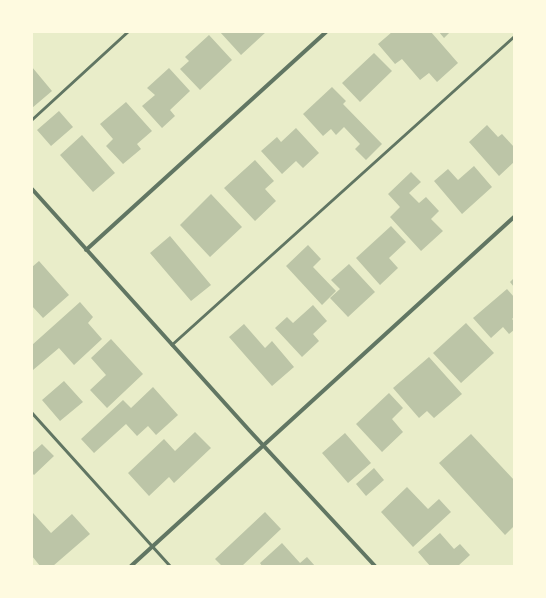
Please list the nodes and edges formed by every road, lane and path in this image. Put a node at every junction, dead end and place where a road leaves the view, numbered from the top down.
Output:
1 (128, 32) edge
2 (326, 32) edge
3 (514, 37) edge
4 (32, 120) edge
5 (32, 189) edge
6 (514, 217) edge
7 (86, 250) junction
8 (172, 345) junction
9 (32, 413) edge
10 (263, 445) junction
11 (152, 546) junction
12 (131, 566) edge
13 (170, 566) edge
14 (375, 566) edge

1 - 4 lane
2 - 7 street
3 - 8 lane
5 - 7 street
6 - 10 street
7 - 8 street
8 - 10 street
9 - 11 lane
10 - 11 street
10 - 14 street
11 - 12 street
11 - 13 lane

